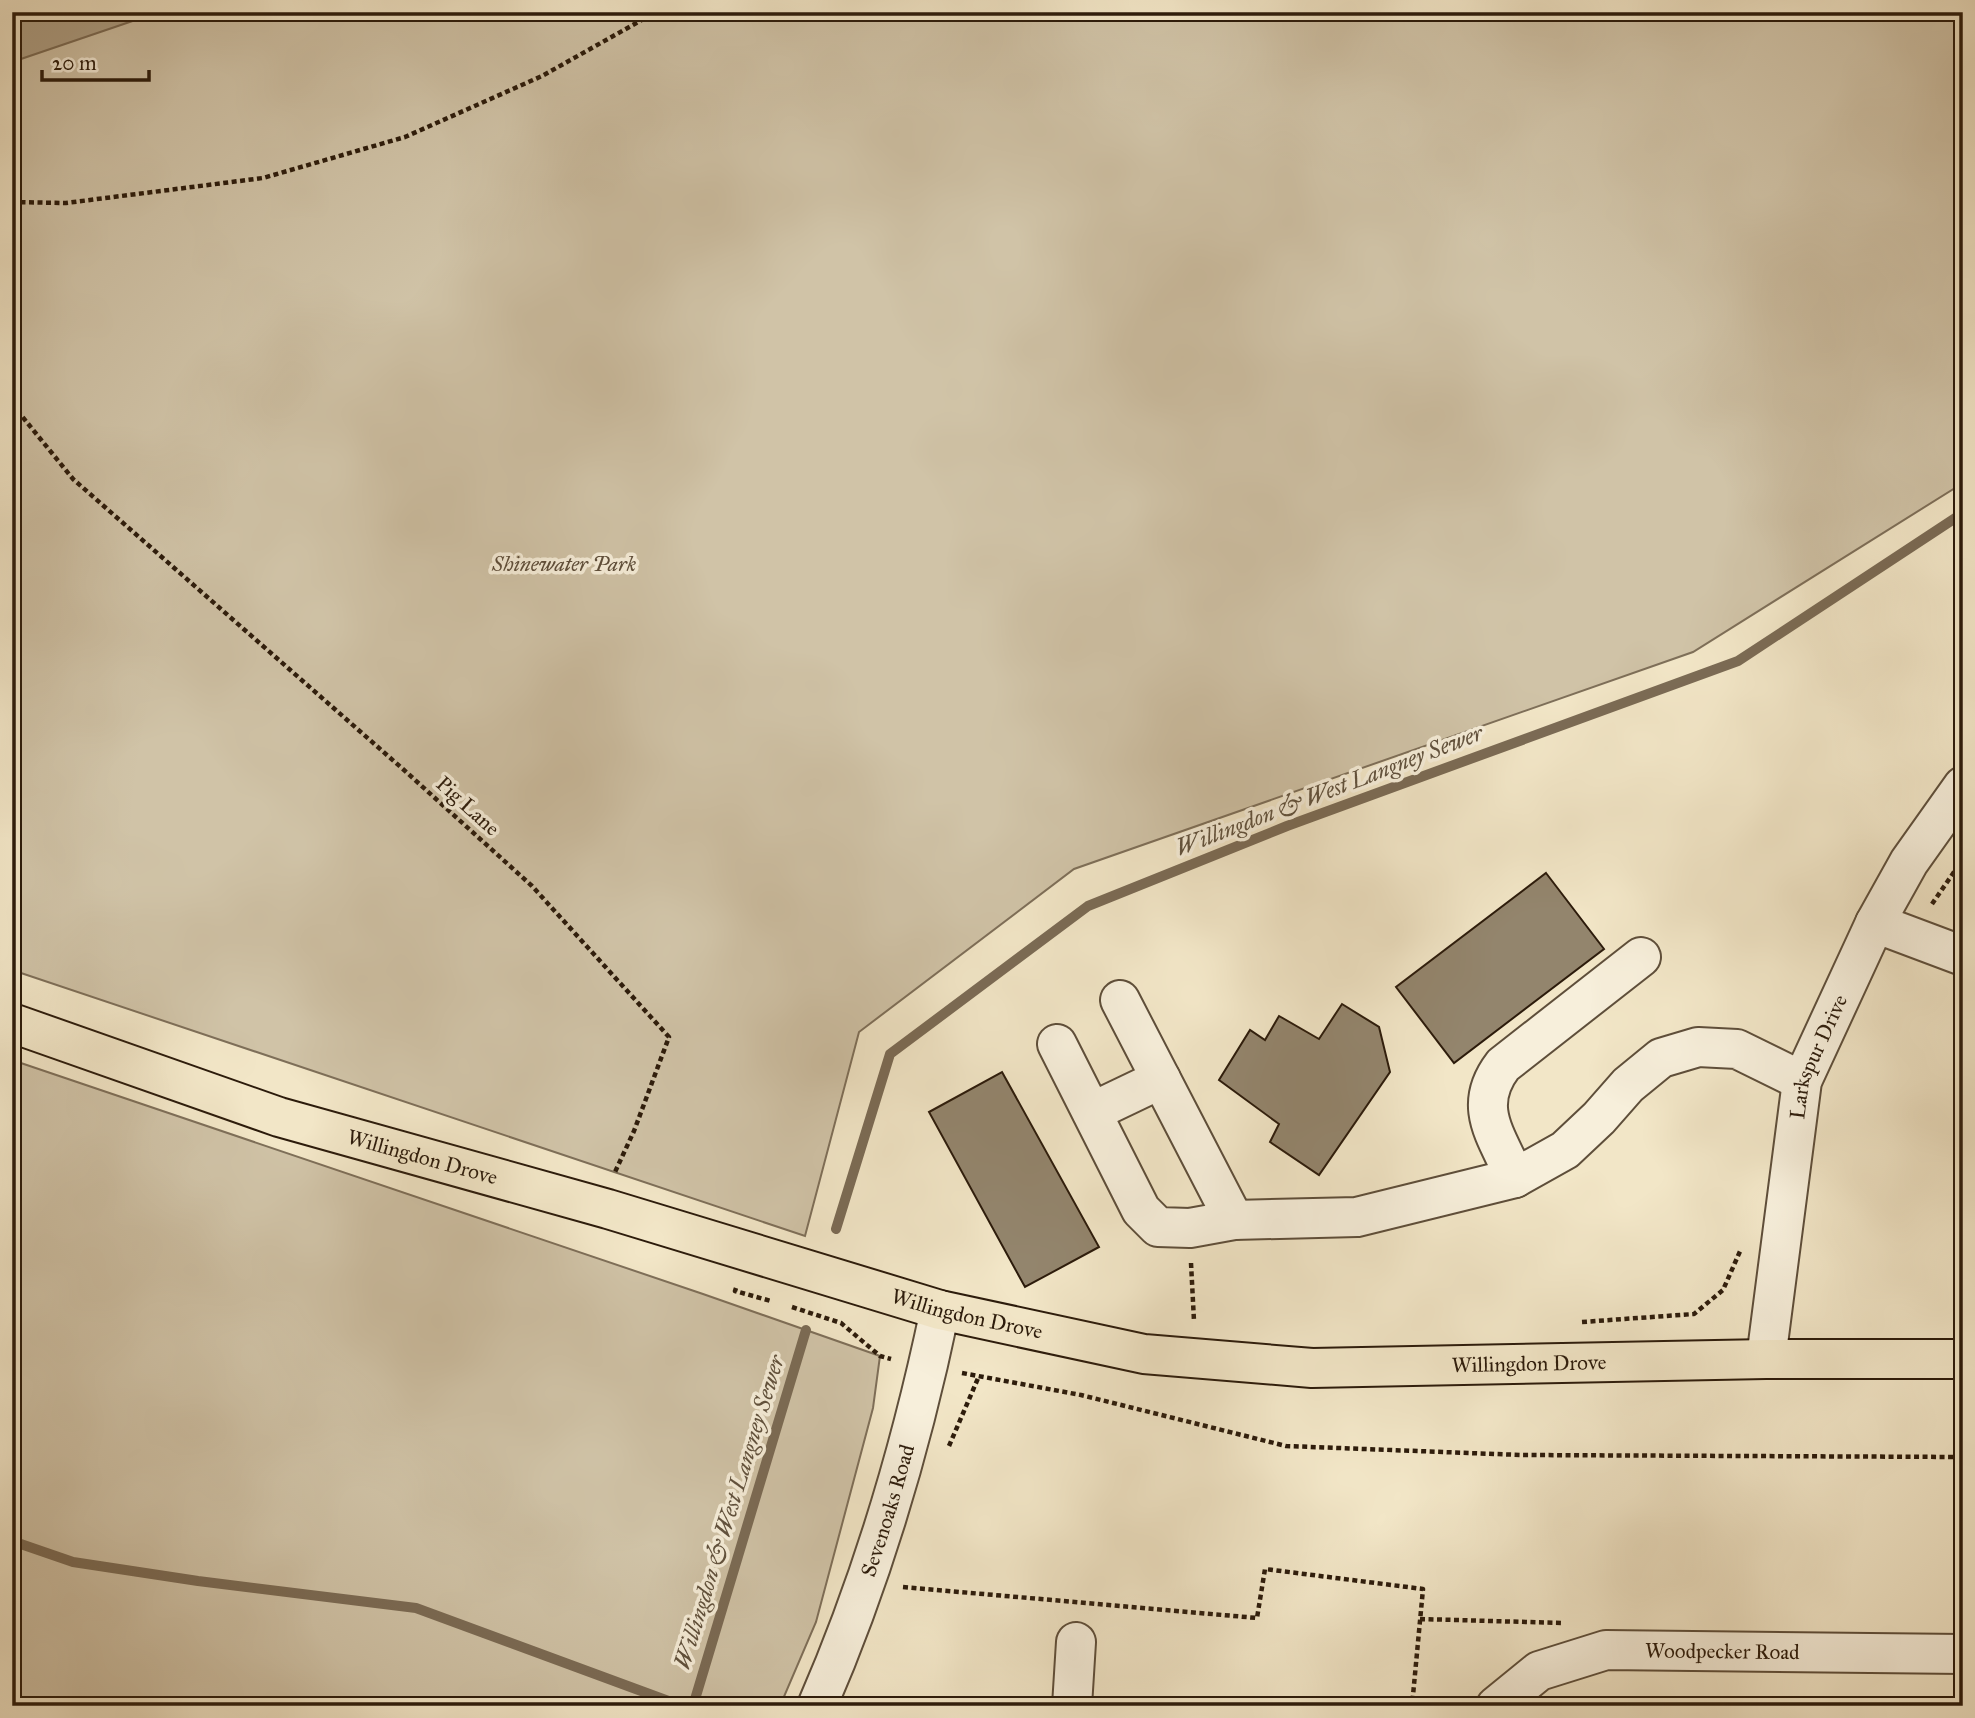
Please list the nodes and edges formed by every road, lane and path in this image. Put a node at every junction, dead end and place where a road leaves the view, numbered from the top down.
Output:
1 (656, 12) edge
2 (12, 202) edge
3 (12, 404) edge
4 (1963, 786) edge
5 (1963, 859) edge
6 (1893, 930) junction
7 (1963, 956) edge
8 (1641, 957) dead end
9 (1121, 1000) dead end
10 (12, 1023) edge
11 (1057, 1044) dead end
12 (1161, 1079) junction
13 (1802, 1081) junction
14 (1092, 1112) junction
15 (612, 1177) dead end
16 (1515, 1178) junction
17 (1234, 1220) junction
18 (1190, 1228) junction
19 (735, 1291) dead end
20 (940, 1310) junction
21 (1194, 1328) dead end
22 (1766, 1359) junction
23 (1963, 1359) edge
24 (928, 1367) junction
25 (1963, 1457) edge
26 (903, 1587) dead end
27 (1420, 1619) junction
28 (1076, 1642) dead end
29 (1606, 1650) junction
30 (1963, 1654) edge
31 (817, 1706) edge
32 (1072, 1706) edge
33 (1412, 1706) edge
34 (1496, 1706) edge

1 - 2 path
3 - 15 path, Pig Lane
4 - 6 street, Larkspur Drive
5 - 6 path
6 - 7 street
6 - 13 street, Larkspur Drive
8 - 16 street
9 - 12 street
10 - 20 main road, Willingdon Drove
11 - 14 street
12 - 14 street
12 - 17 street
13 - 16 street
13 - 22 street, Larkspur Drive
14 - 18 street
16 - 17 street
17 - 18 street
18 - 21 path
19 - 24 path
20 - 22 main road, Willingdon Drove
20 - 24 street, Sevenoaks Road
22 - 23 main road, Willingdon Drove
24 - 25 path
24 - 31 street, Sevenoaks Road
26 - 27 path
27 - 29 path
27 - 33 path
28 - 32 street
29 - 30 street, Woodpecker Road
29 - 34 street, Woodpecker Road

